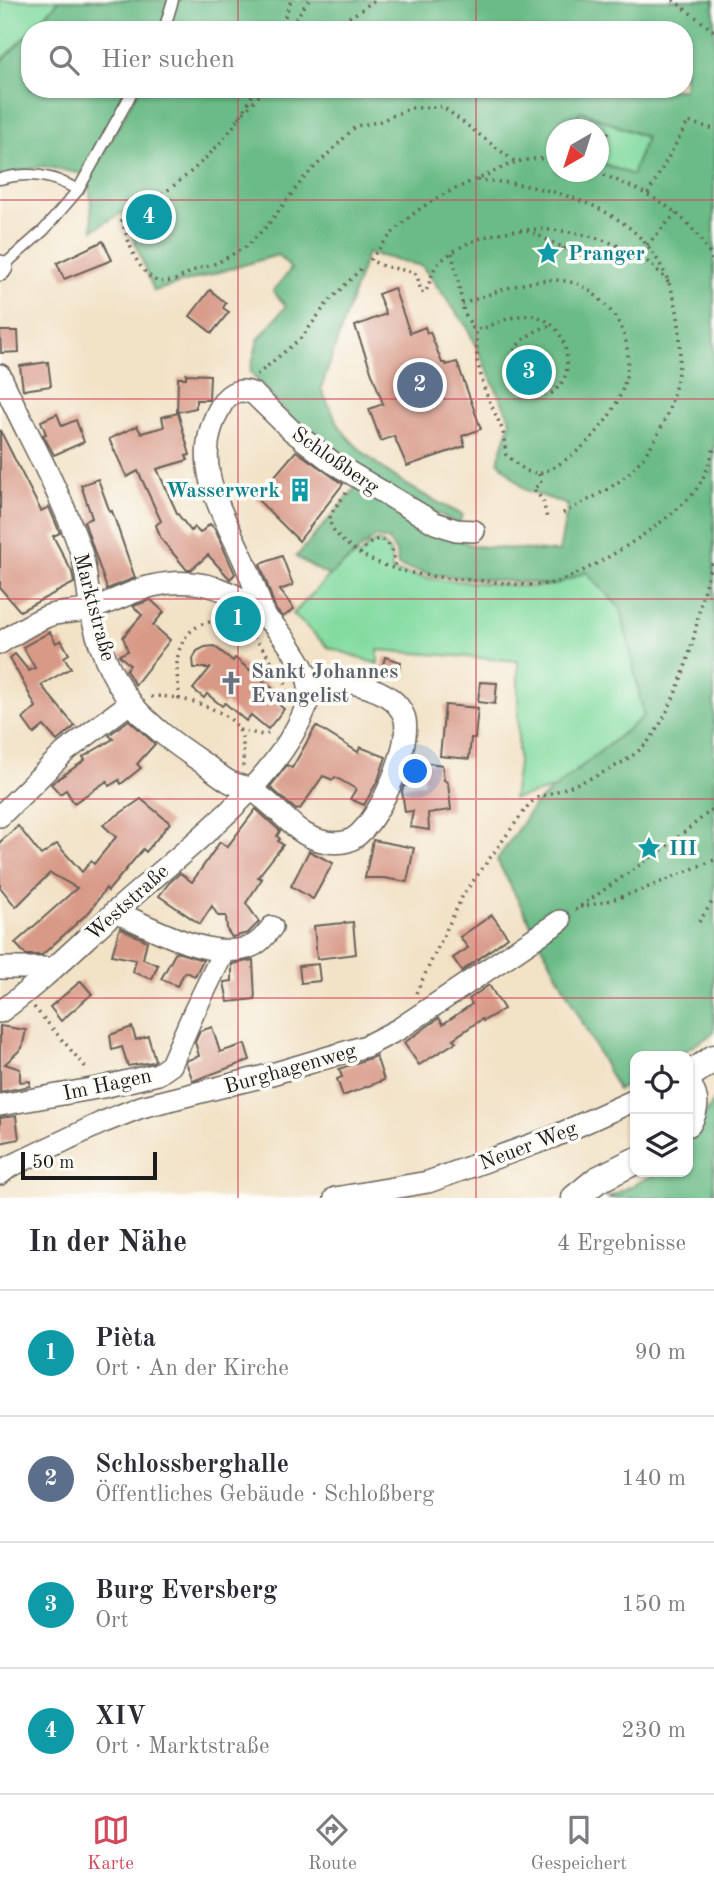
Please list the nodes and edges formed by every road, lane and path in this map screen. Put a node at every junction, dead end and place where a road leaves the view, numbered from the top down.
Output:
1 (173, 0) edge
2 (291, 0) edge
3 (309, 0) edge
4 (375, 0) edge
5 (673, 0) edge
6 (167, 21) edge
7 (283, 21) edge
8 (294, 21) edge
9 (341, 21) edge
10 (714, 31) edge
11 (129, 98) edge
12 (250, 98) edge
13 (258, 98) edge
14 (235, 122) junction
15 (714, 130) edge
16 (546, 159) edge
17 (514, 161) junction
18 (609, 177) edge
19 (0, 179) edge
20 (475, 180) junction
21 (78, 190) junction
22 (648, 195) junction
23 (676, 213) junction
24 (525, 230) junction
25 (647, 245) junction
26 (565, 248) junction
27 (576, 251) dead end
28 (452, 253) junction
29 (552, 254) dead end
30 (714, 263) edge
31 (364, 266) dead end
32 (1, 268) edge
33 (670, 284) junction
34 (462, 304) junction
35 (552, 325) junction
36 (476, 330) junction
37 (510, 355) junction
38 (531, 362) dead end
39 (0, 375) edge
40 (245, 390) junction
41 (714, 447) edge
42 (539, 474) junction
43 (357, 477) junction
44 (560, 514) dead end
45 (547, 519) dead end
46 (474, 531) dead end
47 (360, 554) junction
48 (714, 561) edge
49 (395, 569) junction
50 (90, 609) junction
51 (264, 614) junction
52 (0, 643) edge
53 (283, 676) junction
54 (310, 680) junction
55 (179, 699) junction
56 (140, 700) junction
57 (289, 705) dead end
58 (239, 730) junction
59 (275, 730) dead end
60 (243, 767) dead end
61 (250, 789) junction
62 (714, 808) edge
63 (0, 816) edge
64 (714, 860) edge
65 (714, 898) edge
66 (578, 908) junction
67 (116, 911) junction
68 (561, 921) joint
69 (699, 922) dead end
70 (272, 927) dead end
71 (224, 951) junction
72 (0, 968) edge
73 (53, 968) junction
74 (24, 995) junction
75 (414, 998) dead end
76 (0, 1012) edge
77 (714, 1058) edge
78 (693, 1073) edge
79 (103, 1087) junction
80 (630, 1102) edge
81 (0, 1105) edge
82 (630, 1164) edge
83 (0, 1174) edge
84 (335, 1198) edge
85 (575, 1198) edge

1 - 6 lane
2 - 7 path
3 - 8 path
4 - 9 path
5 - 10 path
11 - 21 lane
12 - 14 path
13 - 14 path
14 - 17 path
15 - 22 path
16 - 17 path
17 - 20 path
18 - 22 path
19 - 21 lane
20 - 25 path
20 - 28 path
21 - 32 lane
22 - 23 path
23 - 25 path
23 - 30 path
24 - 26 path
24 - 28 path
24 - 33 path
25 - 33 path
26 - 27 path
26 - 29 path
28 - 34 path
31 - 40 path
33 - 44 path
34 - 36 path
34 - 42 path
35 - 36 path
35 - 37 path
35 - 37 path
36 - 42 path
37 - 38 path
39 - 50 street, Marktstraße
40 - 43 street, Schloßberg
40 - 51 street
41 - 49 path
42 - 45 path
43 - 46 street, Schloßberg
43 - 47 path
47 - 49 path
47 - 49 path
48 - 75 path
50 - 51 street
50 - 52 street
50 - 56 street, Marktstraße
51 - 54 street
53 - 54 path
53 - 55 path
53 - 57 path
54 - 61 street, Weststraße
54 - 61 street, Marktstraße
55 - 56 path
55 - 58 path
56 - 61 street, Marktstraße
56 - 63 street
58 - 59 path
58 - 60 path
61 - 67 street, Weststraße
62 - 66 path
64 - 66 path
65 - 69 path
66 - 68 path
67 - 71 street
67 - 73 street, Weststraße
68 - 83 street, Burghagenweg
70 - 71 street
71 - 79 street, Im Hagen
72 - 73 street
73 - 74 street, Weststraße
74 - 76 street, Weststraße
74 - 79 path
77 - 78 street
79 - 81 street, Im Hagen
80 - 84 street, Neuer Weg
82 - 85 street

